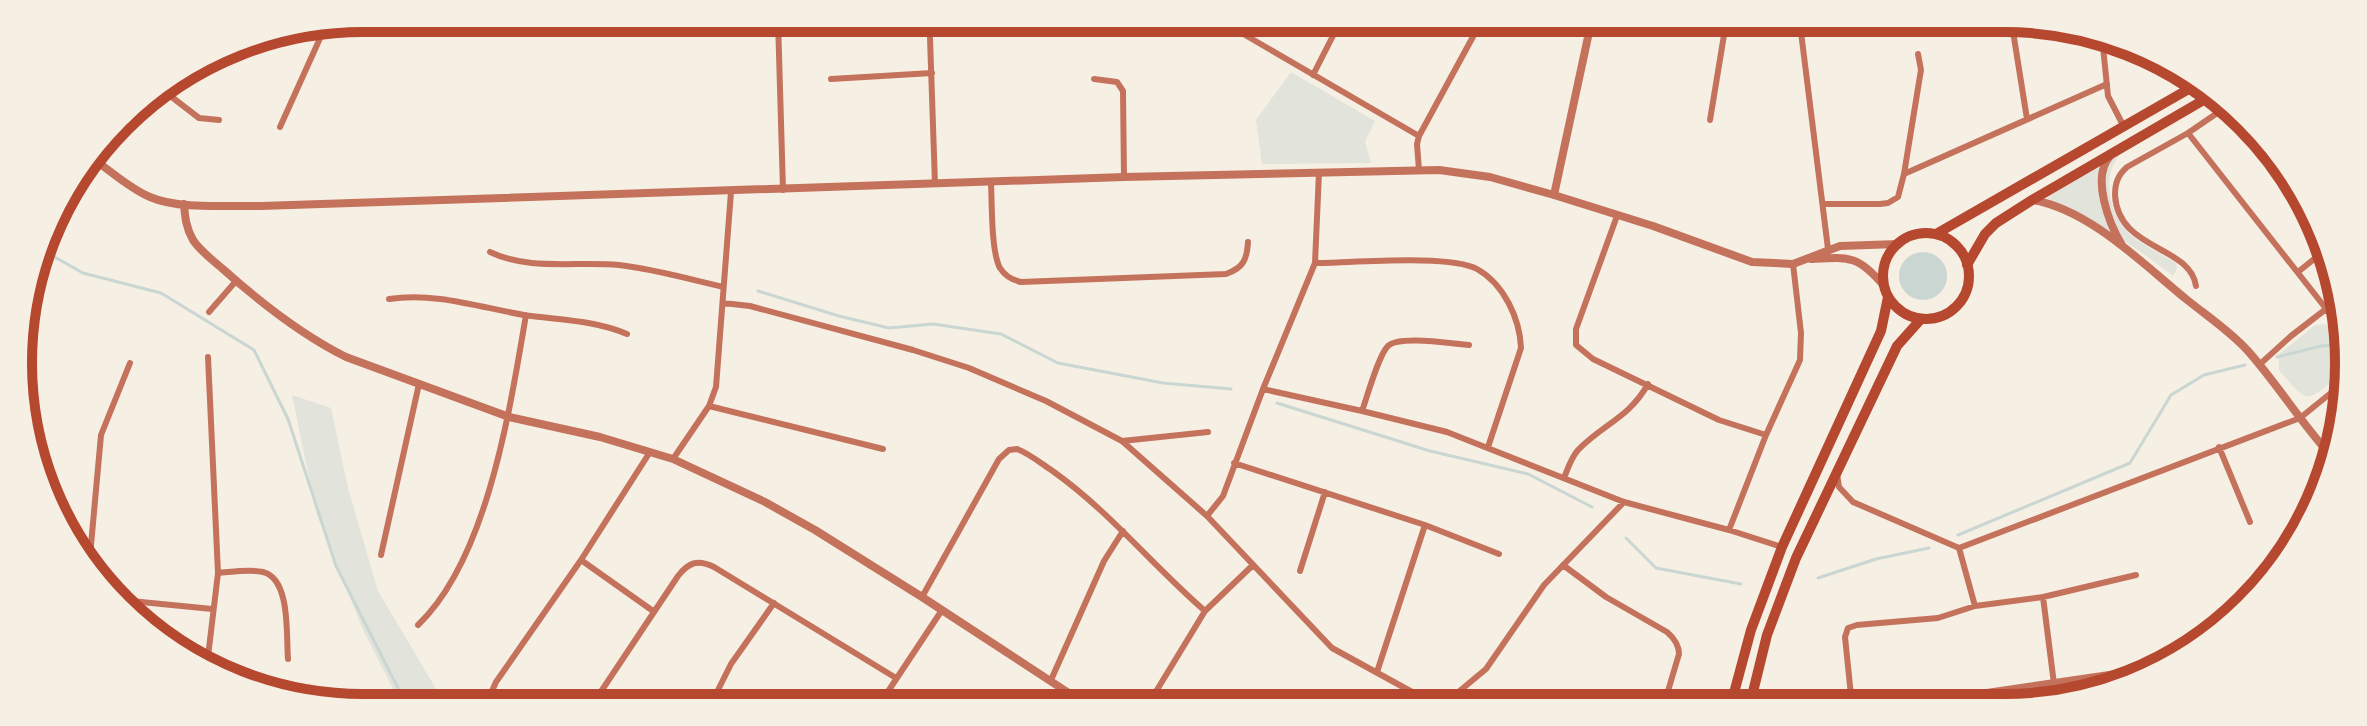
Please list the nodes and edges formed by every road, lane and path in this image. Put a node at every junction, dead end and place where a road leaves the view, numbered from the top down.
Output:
1 (778, 32) edge
2 (1240, 32) edge
3 (1335, 32) edge
4 (1476, 32) edge
5 (1589, 32) edge
6 (1725, 32) edge
7 (1801, 32) edge
8 (2013, 32) edge
9 (322, 35) edge
10 (930, 38) dead end
11 (2103, 48) edge
12 (1918, 54) dead end
13 (932, 73) junction
14 (1313, 75) junction
15 (831, 79) dead end
16 (1094, 79) dead end
17 (2107, 84) junction
18 (2189, 89) edge
19 (169, 95) edge
20 (2205, 99) edge
21 (2219, 112) edge
22 (2027, 119) junction
23 (219, 120) dead end
24 (1710, 120) dead end
25 (280, 127) dead end
26 (2124, 127) junction
27 (2188, 133) junction
28 (1419, 136) junction
29 (2113, 153) junction
30 (99, 163) edge
31 (1419, 170) junction
32 (1319, 172) junction
33 (1904, 174) junction
34 (1124, 177) junction
35 (991, 183) junction
36 (935, 184) junction
37 (783, 190) junction
38 (731, 192) junction
39 (1554, 195) junction
40 (2032, 200) junction
41 (184, 204) junction
42 (1824, 204) junction
43 (1617, 216) junction
44 (1936, 234) junction
45 (1248, 242) dead end
46 (1898, 244) junction
47 (2123, 247) junction
48 (1828, 249) junction
49 (490, 252) dead end
50 (2317, 257) edge
51 (1806, 259) junction
52 (1315, 263) junction
53 (1793, 264) junction
54 (1967, 265) junction
55 (2298, 272) junction
56 (236, 281) junction
57 (1884, 286) junction
58 (2196, 286) dead end
59 (723, 287) junction
60 (1888, 297) junction
61 (389, 299) dead end
62 (723, 303) junction
63 (2326, 309) junction
64 (209, 312) dead end
65 (526, 315) junction
66 (2331, 316) edge
67 (1921, 319) junction
68 (627, 334) dead end
69 (1469, 345) dead end
70 (208, 357) dead end
71 (130, 363) dead end
72 (2259, 365) junction
73 (419, 384) junction
74 (1648, 384) junction
75 (1263, 389) junction
76 (2333, 391) edge
77 (709, 406) junction
78 (1362, 411) junction
79 (509, 417) junction
80 (2300, 418) junction
81 (1208, 432) dead end
82 (1766, 435) junction
83 (1122, 441) junction
84 (1488, 447) junction
85 (2219, 447) junction
86 (2324, 448) edge
87 (883, 449) dead end
88 (650, 452) junction
89 (673, 459) junction
90 (1234, 463) junction
91 (1836, 473) junction
92 (1564, 478) junction
93 (1325, 492) junction
94 (1624, 502) junction
95 (1207, 516) junction
96 (2250, 522) dead end
97 (1425, 525) junction
98 (1729, 530) junction
99 (1123, 531) junction
100 (1782, 547) junction
101 (1959, 548) junction
102 (90, 551) edge
103 (1499, 554) dead end
104 (381, 555) dead end
105 (581, 560) junction
106 (1253, 565) junction
107 (1563, 565) junction
108 (1300, 571) dead end
109 (218, 573) junction
110 (2136, 575) dead end
111 (922, 597) junction
112 (2043, 597) junction
113 (134, 601) edge
114 (774, 603) junction
115 (1975, 606) junction
116 (212, 609) junction
117 (942, 610) junction
118 (653, 611) junction
119 (1205, 611) junction
120 (418, 625) dead end
121 (208, 655) edge
122 (288, 659) dead end
123 (1377, 672) junction
124 (896, 678) junction
125 (1051, 680) junction
126 (2099, 680) edge
127 (2054, 684) junction
128 (491, 694) edge
129 (599, 694) edge
130 (716, 694) edge
131 (886, 694) edge
132 (1071, 694) edge
133 (1154, 694) edge
134 (1416, 694) edge
135 (1456, 694) edge
136 (1667, 694) edge
137 (1734, 694) edge
138 (1752, 694) edge
139 (1851, 694) edge
140 (1983, 694) edge

1 - 37 street
2 - 14 street
3 - 14 street
4 - 28 street
5 - 39 street
6 - 24 street
7 - 42 street
8 - 22 street
9 - 25 street
10 - 13 street
11 - 17 street
12 - 33 street
13 - 15 street
13 - 36 street
14 - 28 street
16 - 34 street
17 - 22 street
17 - 26 street
18 - 26 highway
19 - 23 street
20 - 29 highway
21 - 27 street
22 - 33 street
26 - 44 highway
27 - 55 street
27 - 58 street
28 - 31 street
29 - 40 highway
29 - 47 street
30 - 41 street
31 - 32 street
31 - 39 street
32 - 34 street
32 - 52 street
33 - 42 street
34 - 35 street
35 - 36 street
35 - 45 street
36 - 37 street
37 - 38 street
38 - 41 street
38 - 59 street
39 - 43 street
40 - 47 street
40 - 54 highway
41 - 56 street
42 - 48 street
43 - 53 street
43 - 74 street
44 - 46 highway
44 - 54 highway
46 - 48 street
46 - 57 highway
47 - 72 street
48 - 51 street
49 - 59 street
50 - 55 street
51 - 53 street
51 - 57 street
52 - 75 street
52 - 84 street
53 - 82 street
54 - 67 highway
55 - 63 street
56 - 64 street
56 - 73 street
57 - 60 highway
59 - 62 street
60 - 67 highway
60 - 100 highway
61 - 65 street
62 - 77 street
62 - 83 street
63 - 66 street
63 - 72 street
65 - 68 street
65 - 79 street
67 - 91 highway
69 - 78 street
70 - 109 street
71 - 102 street
72 - 80 street
73 - 79 street
73 - 104 street
74 - 82 street
74 - 92 street
75 - 78 street
75 - 90 street
76 - 80 street
77 - 87 street
77 - 89 street
78 - 84 street
79 - 88 street
79 - 120 street
80 - 85 street
80 - 86 street
81 - 83 street
82 - 98 street
83 - 95 street
84 - 92 street
85 - 96 street
85 - 101 street
88 - 89 street
88 - 105 street
89 - 111 street
90 - 93 street
90 - 95 street
91 - 101 street
91 - 138 highway
92 - 94 street
93 - 97 street
93 - 108 street
94 - 98 street
94 - 107 street
95 - 106 street
97 - 103 street
97 - 123 street
98 - 100 street
99 - 111 street
99 - 119 street
99 - 125 street
100 - 137 highway
101 - 115 street
105 - 118 street
105 - 128 street
106 - 119 street
106 - 123 street
107 - 135 street
107 - 136 street
109 - 116 street
109 - 122 street
110 - 112 street
111 - 117 street
112 - 115 street
112 - 127 street
113 - 116 street
114 - 118 street
114 - 124 street
114 - 130 street
115 - 139 street
116 - 121 street
117 - 124 street
117 - 125 street
118 - 129 street
119 - 133 street
123 - 134 street
124 - 131 street
125 - 132 street
126 - 127 street
127 - 140 street

